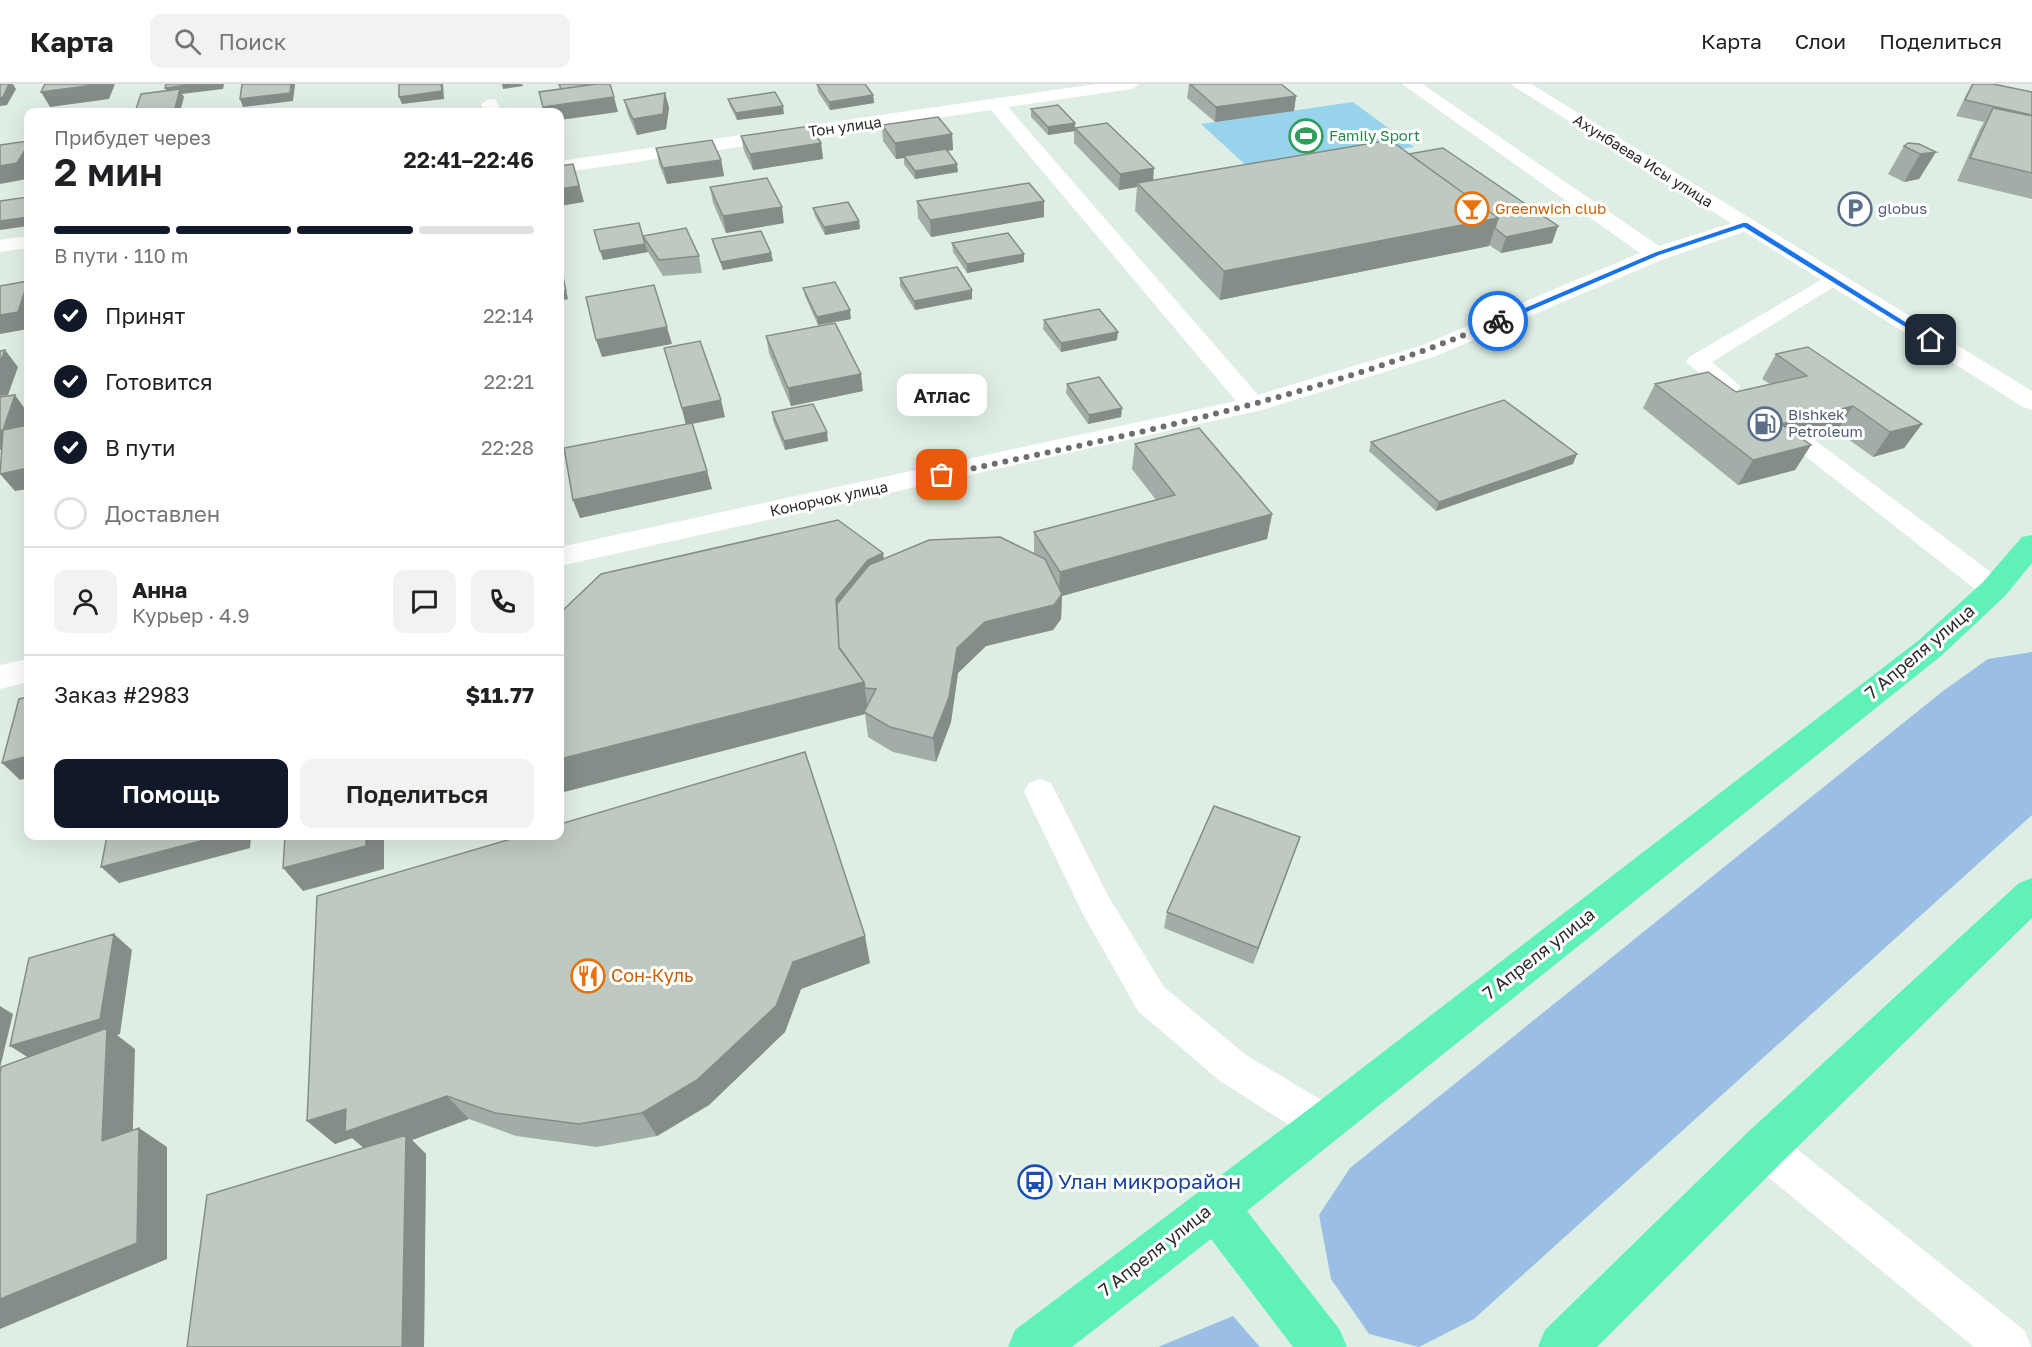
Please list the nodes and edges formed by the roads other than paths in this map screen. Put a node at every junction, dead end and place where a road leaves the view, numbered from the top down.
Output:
1 (1131, 84) edge
2 (1411, 84) edge
3 (1519, 84) edge
4 (997, 105) junction
5 (564, 166) edge
6 (1745, 225) junction
7 (24, 243) edge
8 (0, 246) edge
9 (1656, 254) junction
10 (1833, 279) junction
11 (1982, 371) junction
12 (1729, 386) edge
13 (2032, 402) edge
14 (1253, 405) junction
15 (1769, 417) edge
16 (2032, 425) edge
17 (2032, 544) edge
18 (564, 556) edge
19 (1994, 589) junction
20 (24, 672) edge
21 (0, 677) edge
22 (1040, 792) dead end
23 (2032, 894) edge
24 (1324, 1124) junction
25 (1764, 1148) junction
26 (1214, 1206) junction
27 (1032, 1347) edge
28 (1323, 1347) edge
29 (1562, 1347) edge
30 (2009, 1347) edge

1 - 4 street, Тон улица
2 - 9 street
3 - 6 street, Ахунбаева Исы улица
4 - 5 street, Тон улица
4 - 14 street
6 - 9 street, Конорчок улица
6 - 10 street, Ахунбаева Исы улица
7 - 8 street
9 - 14 street, Конорчок улица
10 - 11 street, Ахунбаева Исы улица
10 - 12 lane
11 - 13 street, Ахунбаева Исы улица
11 - 16 street, Ахунбаева Исы улица
14 - 18 street, Конорчок улица
15 - 19 lane
17 - 19 main road, 7 Апреля улица
19 - 24 main road, 7 Апреля улица
20 - 21 street
22 - 24 lane
23 - 25 main road
24 - 26 main road, 7 Апреля улица
25 - 29 main road
25 - 30 lane
26 - 27 main road, 7 Апреля улица
26 - 28 main road

